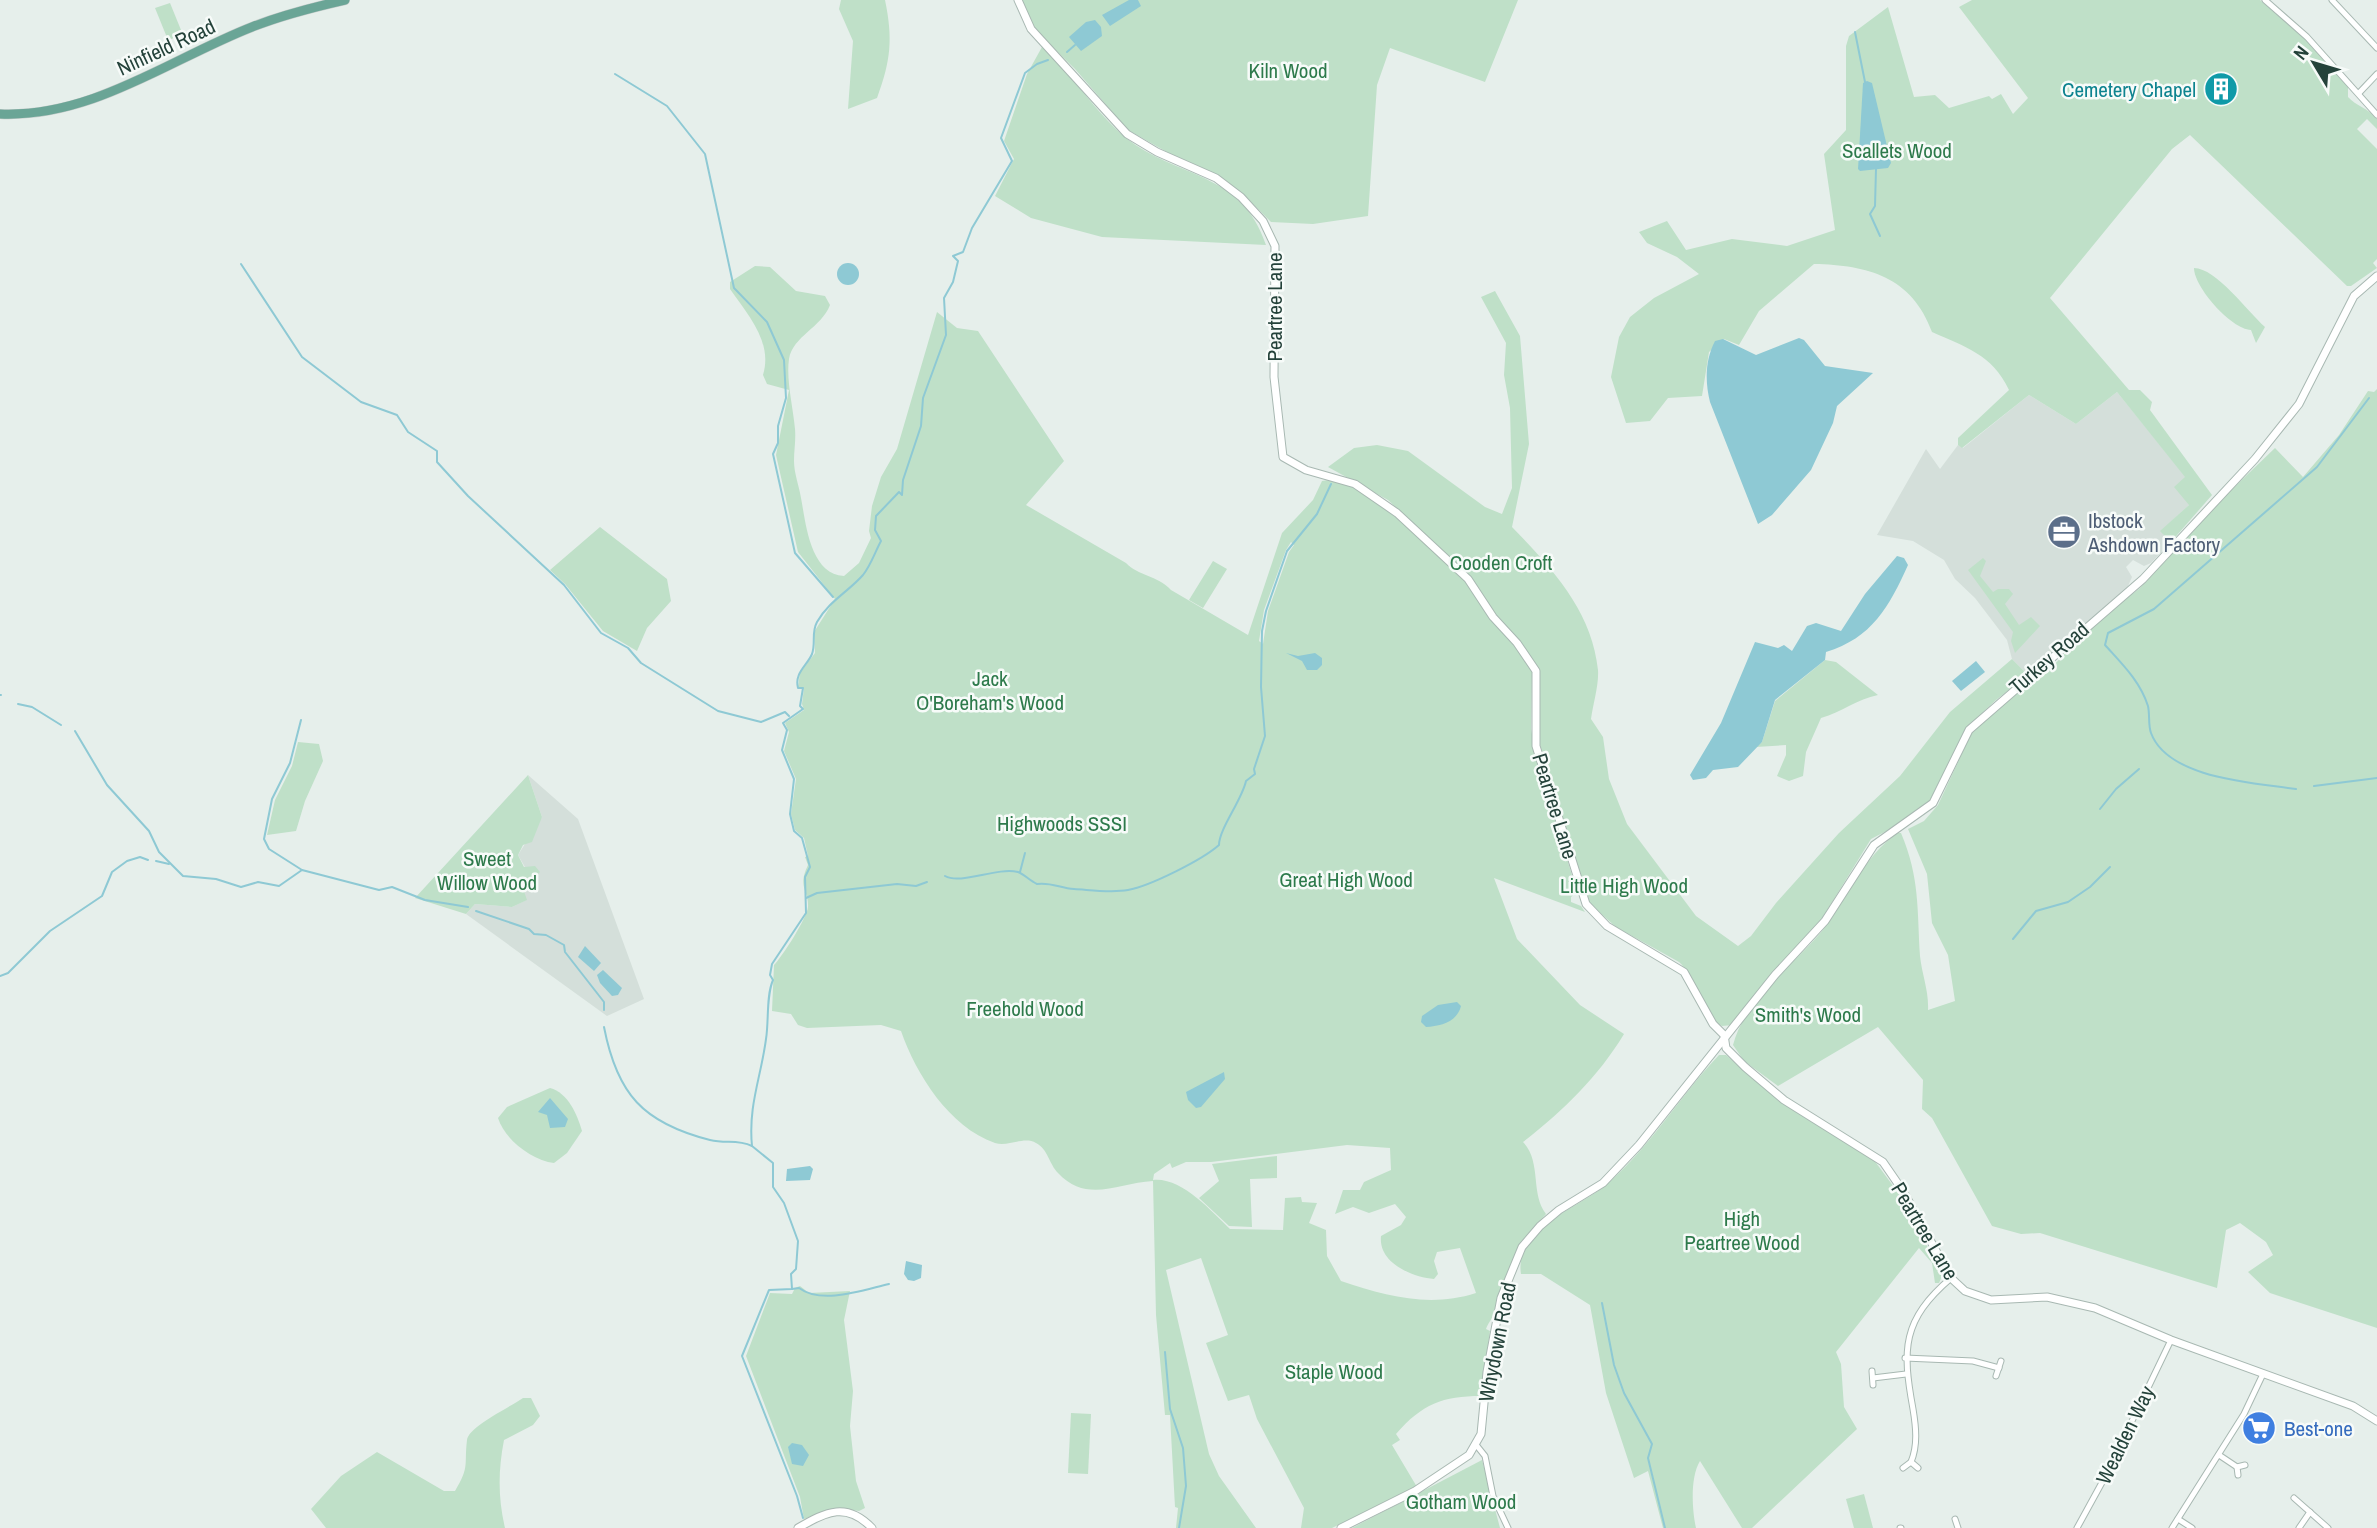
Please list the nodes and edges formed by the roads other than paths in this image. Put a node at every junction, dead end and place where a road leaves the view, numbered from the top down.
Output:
1 (345, 0) edge
2 (1018, 0) edge
3 (2264, 0) edge
4 (2332, 0) edge
5 (2377, 47) edge
6 (2377, 74) edge
7 (2359, 93) junction
8 (0, 114) edge
9 (2377, 115) edge
10 (2377, 276) edge
11 (1725, 1041) junction
12 (1951, 1278) junction
13 (2171, 1340) junction
14 (1905, 1358) junction
15 (1906, 1374) junction
16 (2263, 1374) junction
17 (1996, 1376) dead end
18 (1873, 1378) dead end
19 (2377, 1421) edge
20 (1477, 1446) junction
21 (2218, 1455) junction
22 (1911, 1462) junction
23 (2245, 1465) dead end
24 (2237, 1467) junction
25 (1903, 1468) dead end
26 (1918, 1468) dead end
27 (2238, 1475) dead end
28 (2294, 1498) dead end
29 (2311, 1512) junction
30 (1955, 1519) dead end
31 (2178, 1519) junction
32 (801, 1526) edge
33 (872, 1528) edge
34 (1341, 1528) edge
35 (1508, 1528) edge
36 (1958, 1528) edge
37 (2077, 1528) edge
38 (2172, 1528) edge
39 (2192, 1528) edge
40 (2299, 1528) edge
41 (2328, 1528) edge

1 - 8 main road, Ninfield Road
2 - 11 street, Peartree Lane
3 - 7 street
4 - 5 street
6 - 7 street
7 - 9 street
10 - 11 street, Turkey Road
11 - 12 street, Peartree Lane
11 - 20 street, Whydown Road
12 - 13 street, Peartree Lane
12 - 14 street
13 - 16 street, Peartree Lane
13 - 37 street, Wealden Way
14 - 15 street
14 - 17 street
15 - 18 street
15 - 22 street
16 - 19 street, Peartree Lane
16 - 21 street
20 - 34 street
20 - 35 street
21 - 24 street
21 - 31 street
22 - 25 street
22 - 26 street
23 - 24 street
24 - 27 street
28 - 29 street
29 - 40 street
29 - 41 street
30 - 36 street
31 - 38 street
31 - 39 street
32 - 33 street

